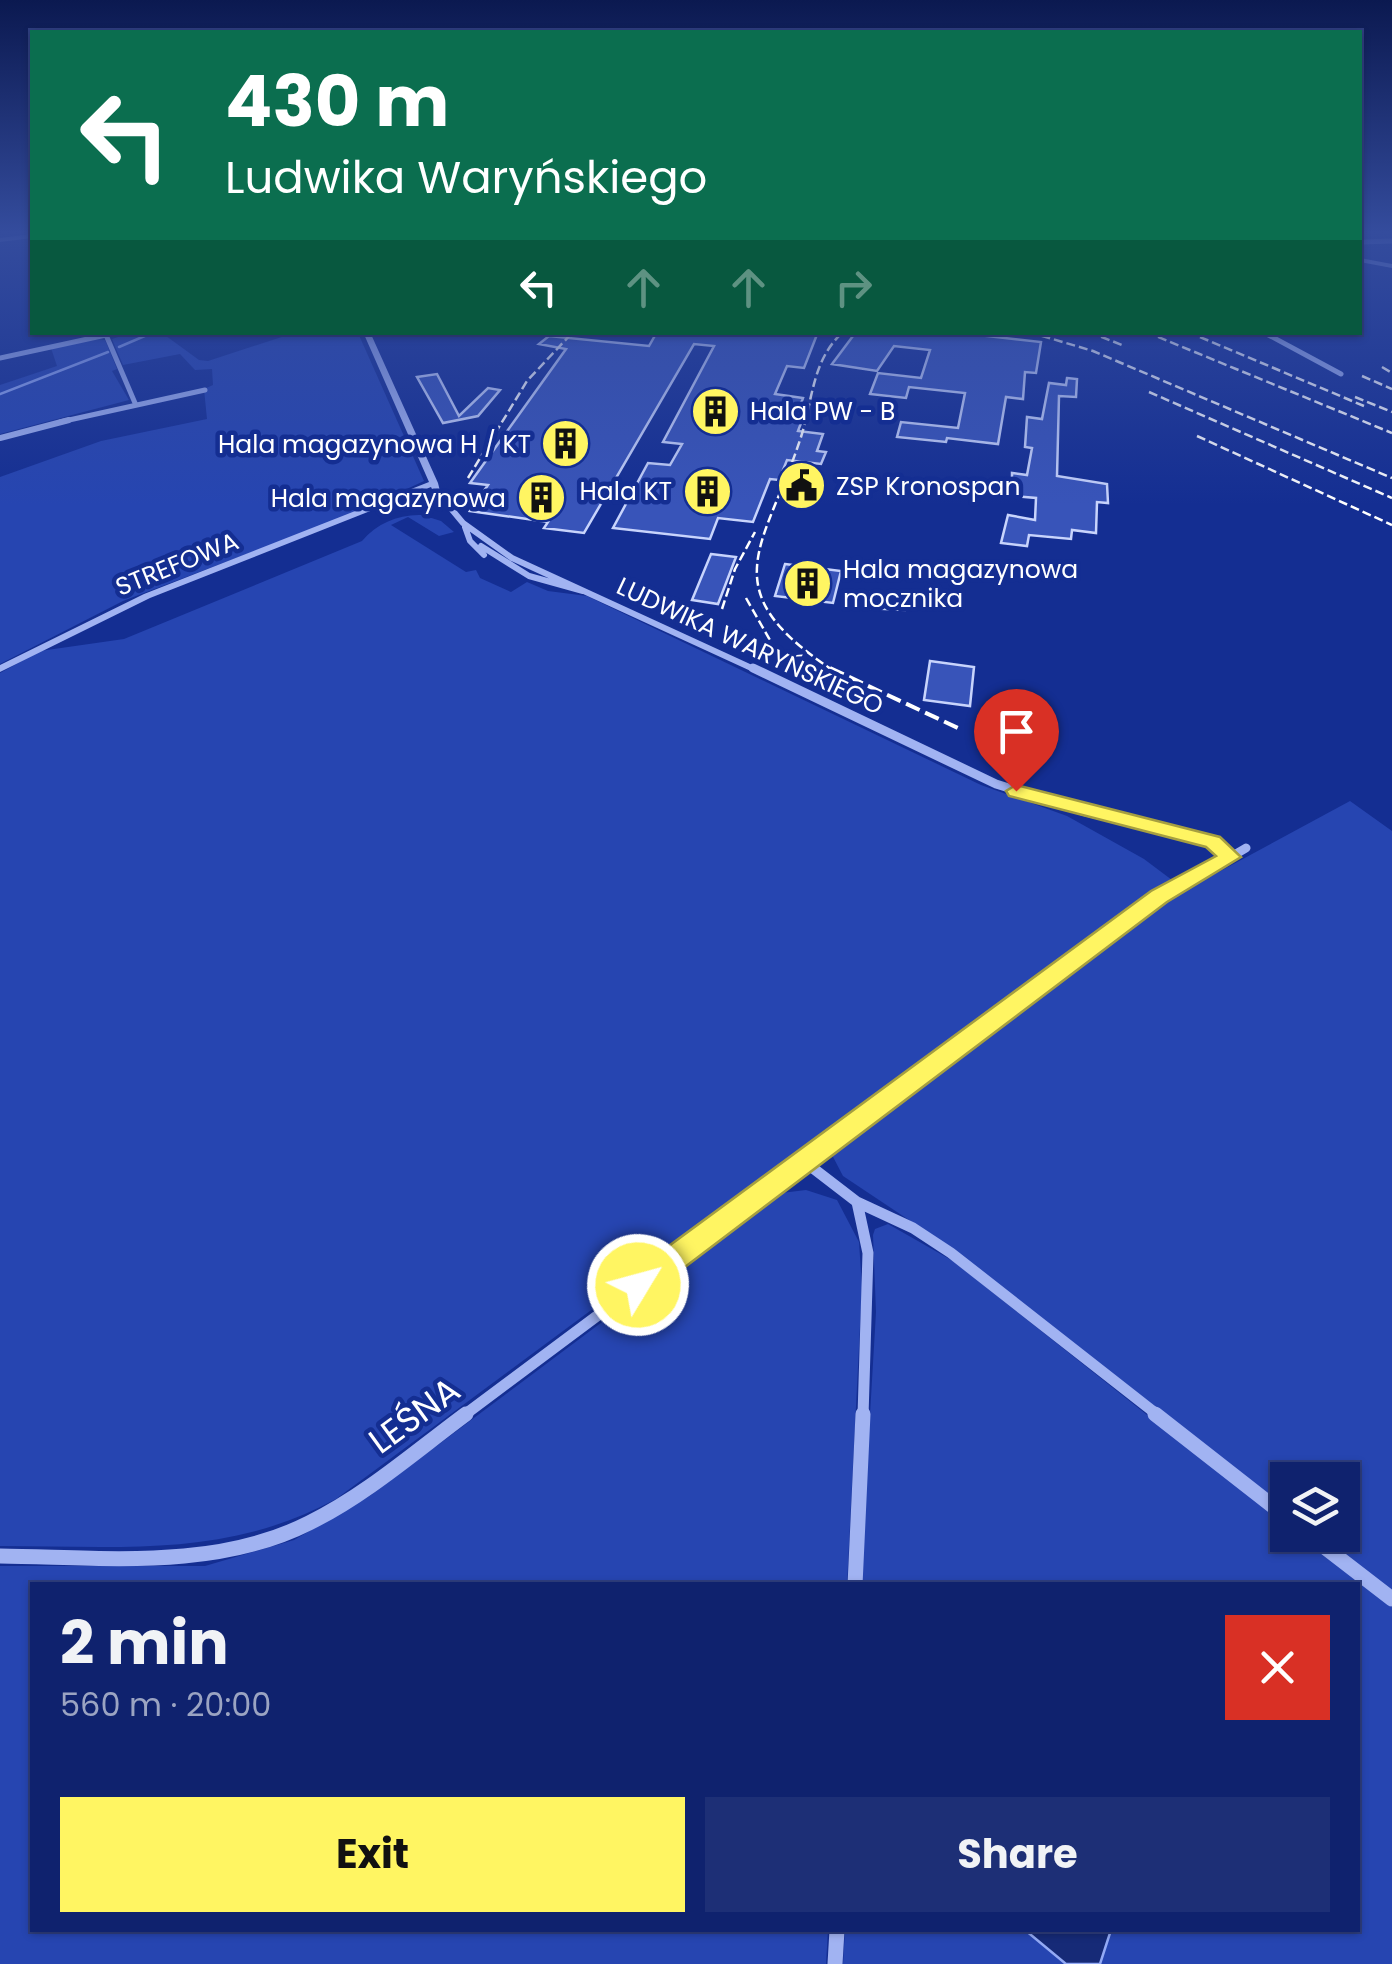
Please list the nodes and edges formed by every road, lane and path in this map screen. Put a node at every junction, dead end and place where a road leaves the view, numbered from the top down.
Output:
1 (106, 335) joint
2 (367, 335) edge
3 (1269, 335) edge
4 (0, 358) edge
5 (1341, 374) dead end
6 (205, 390) dead end
7 (135, 403) junction
8 (0, 438) edge
9 (436, 488) junction
10 (468, 530) junction
11 (587, 591) junction
12 (0, 669) edge
13 (1246, 848) dead end
14 (1230, 857) junction
15 (805, 1162) junction
16 (857, 1202) junction
17 (1270, 1504) edge
18 (1332, 1552) edge
19 (0, 1556) edge
20 (854, 1582) edge
21 (1392, 1599) edge
22 (837, 1932) edge
23 (835, 1964) edge

1 - 4 street
1 - 7 street
2 - 9 street, LUDWIKA WARYŃSKIEGO
3 - 5 street
6 - 7 street
7 - 8 street
9 - 10 street, LUDWIKA WARYŃSKIEGO
9 - 12 street, STREFOWA
10 - 11 street, LUDWIKA WARYŃSKIEGO
10 - 11 street
11 - 14 street, LUDWIKA WARYŃSKIEGO
13 - 14 street, LEŚNA
14 - 15 street, LEŚNA
15 - 16 street
15 - 19 street, LEŚNA
16 - 17 street
16 - 20 street
18 - 21 street
22 - 23 street

